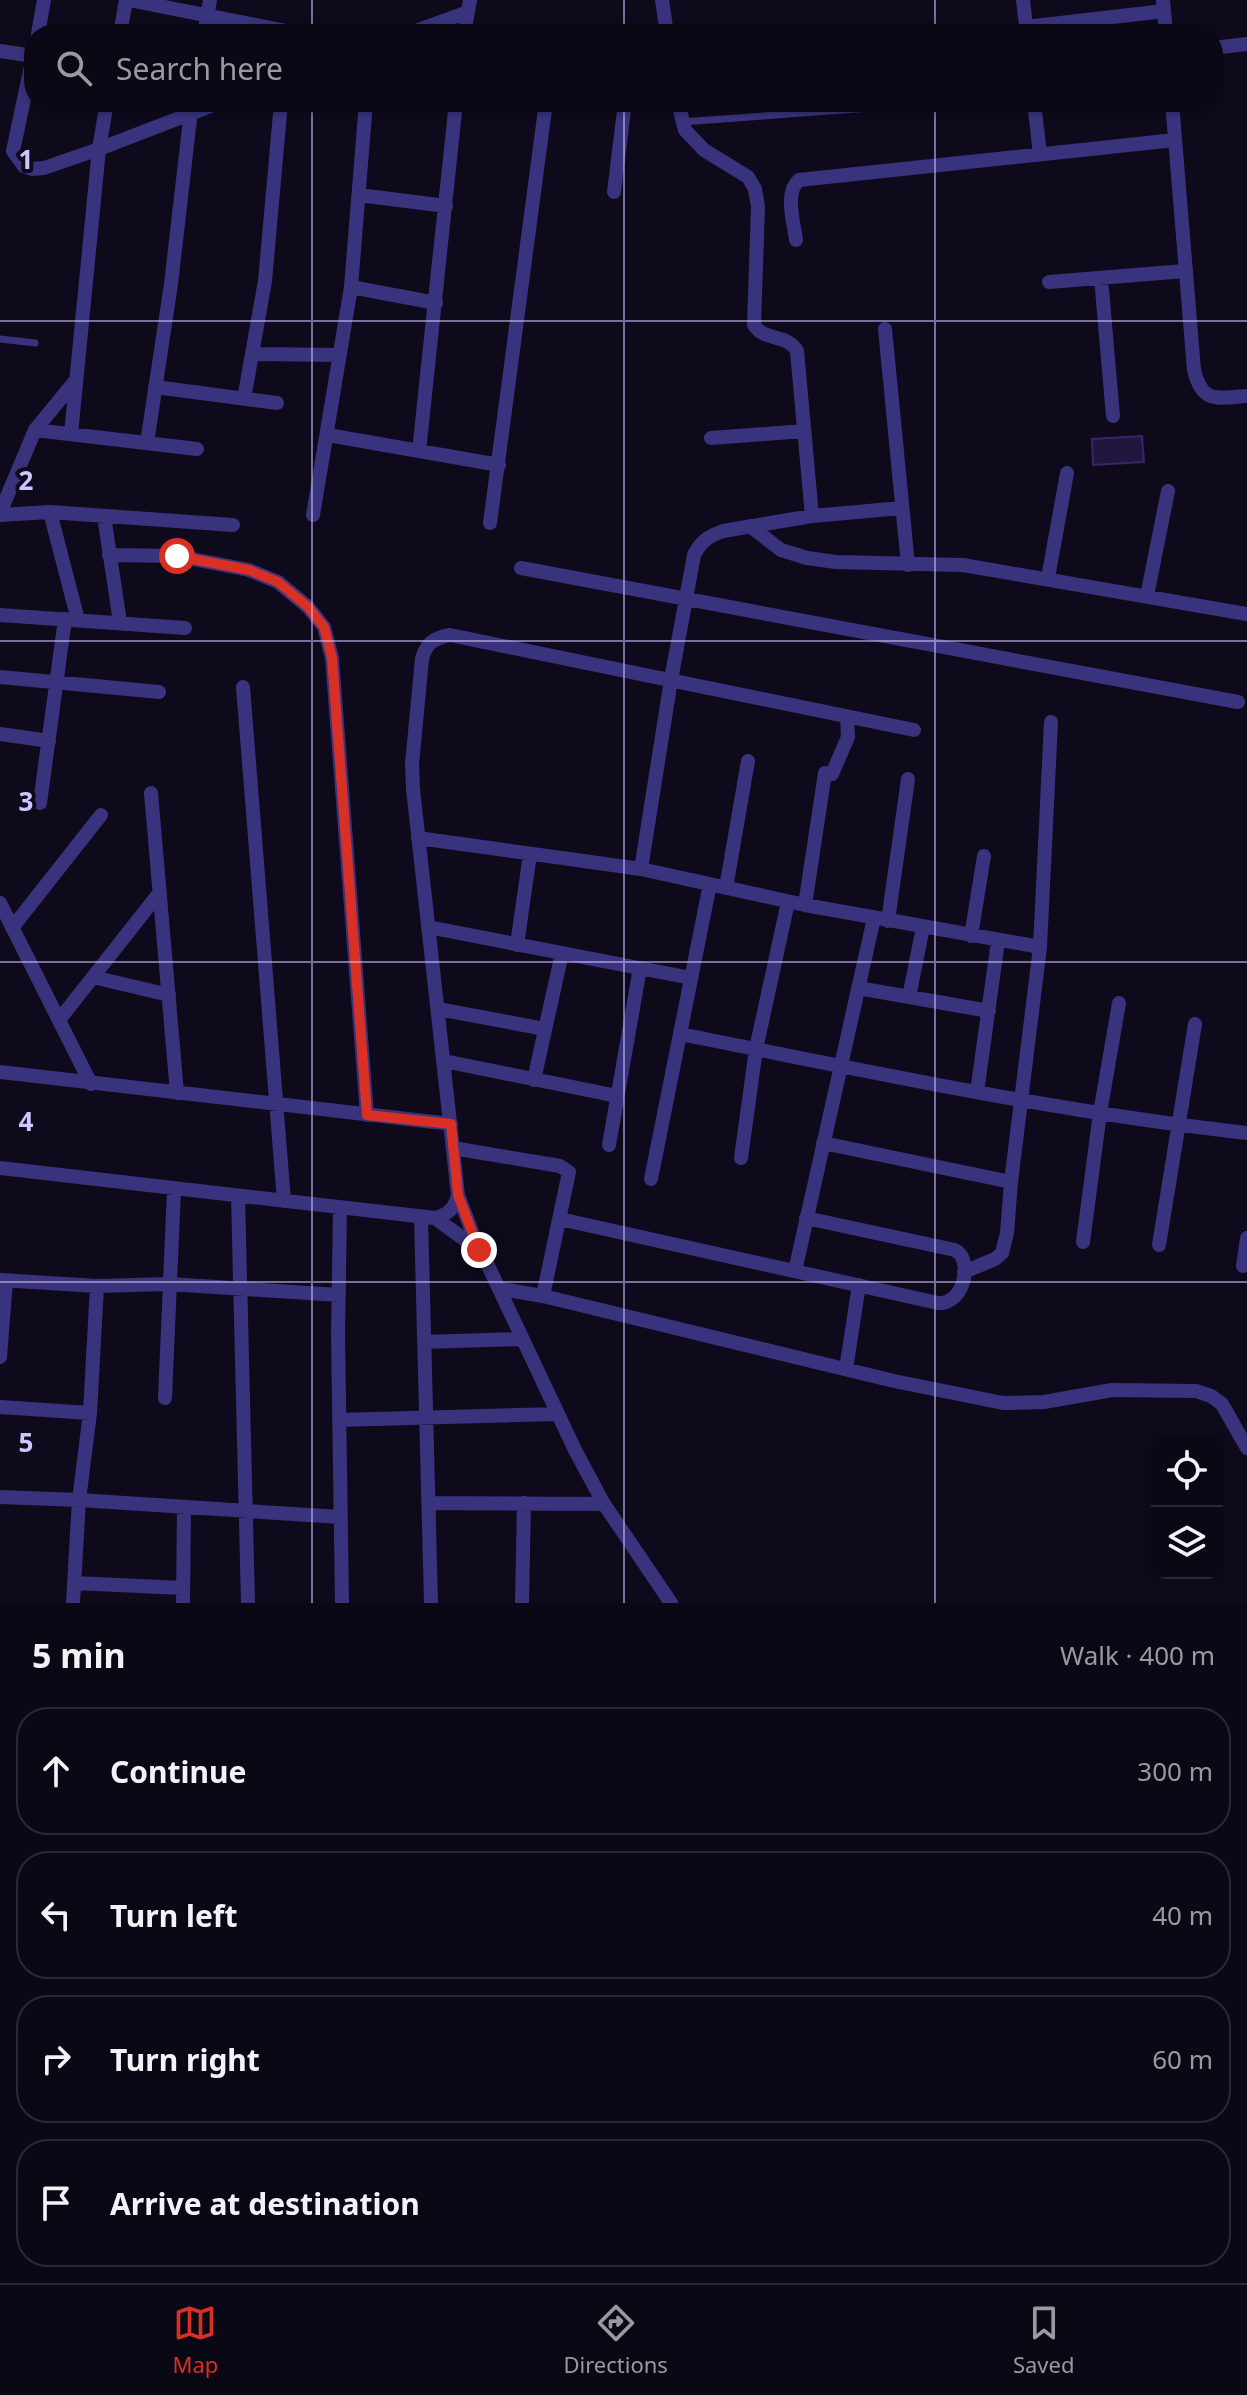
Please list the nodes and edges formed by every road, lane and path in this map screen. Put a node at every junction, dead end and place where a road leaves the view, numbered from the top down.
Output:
1 (44, 0) edge
2 (127, 0) edge
3 (210, 0) edge
4 (662, 0) edge
5 (1023, 0) edge
6 (469, 6) edge
7 (1163, 6) edge
8 (207, 15) junction
9 (40, 24) edge
10 (122, 24) edge
11 (206, 24) edge
12 (252, 24) edge
13 (429, 24) edge
14 (666, 24) edge
15 (1025, 24) edge
16 (1060, 24) edge
17 (1246, 44) edge
18 (1223, 47) edge
19 (0, 51) edge
20 (24, 53) edge
21 (1247, 56) edge
22 (24, 97) edge
23 (105, 112) edge
24 (182, 112) edge
25 (191, 112) edge
26 (280, 112) edge
27 (365, 112) edge
28 (455, 112) edge
29 (545, 112) edge
30 (624, 112) edge
31 (680, 112) edge
32 (816, 112) edge
33 (1035, 112) edge
34 (1173, 112) edge
35 (682, 122) junction
36 (1175, 140) junction
37 (99, 149) junction
38 (1040, 154) junction
39 (614, 192) dead end
40 (359, 195) junction
41 (446, 206) junction
42 (796, 240) dead end
43 (1185, 271) junction
44 (1101, 278) junction
45 (1049, 282) dead end
46 (351, 287) junction
47 (436, 303) junction
48 (885, 329) dead end
49 (0, 339) edge
50 (35, 343) dead end
51 (252, 354) junction
52 (340, 355) junction
53 (76, 380) junction
54 (155, 387) junction
55 (1247, 396) edge
56 (244, 399) junction
57 (277, 403) dead end
58 (1113, 416) dead end
59 (35, 430) junction
60 (804, 431) junction
61 (71, 434) junction
62 (328, 435) junction
63 (711, 438) dead end
64 (147, 443) junction
65 (197, 449) dead end
66 (419, 451) junction
67 (499, 465) junction
68 (1067, 473) dead end
69 (1168, 491) dead end
70 (902, 508) junction
71 (50, 512) junction
72 (0, 514) edge
73 (313, 515) dead end
74 (104, 516) junction
75 (812, 516) junction
76 (490, 523) dead end
77 (233, 525) dead end
78 (750, 526) junction
79 (109, 555) junction
80 (908, 565) junction
81 (521, 568) dead end
82 (1048, 578) junction
83 (1147, 596) junction
84 (687, 598) junction
85 (1247, 614) edge
86 (0, 615) edge
87 (72, 620) junction
88 (120, 622) junction
89 (185, 628) dead end
90 (0, 677) edge
91 (671, 680) junction
92 (58, 681) junction
93 (243, 687) dead end
94 (159, 692) dead end
95 (1238, 702) dead end
96 (847, 716) junction
97 (1051, 722) dead end
98 (914, 730) dead end
99 (0, 734) edge
100 (49, 741) junction
101 (748, 761) dead end
102 (908, 779) dead end
103 (151, 793) dead end
104 (40, 803) dead end
105 (101, 815) dead end
106 (418, 838) junction
107 (530, 854) junction
108 (984, 856) dead end
109 (641, 869) junction
110 (710, 884) junction
111 (726, 888) junction
112 (160, 892) junction
113 (788, 902) junction
114 (0, 903) edge
115 (805, 905) junction
116 (881, 919) junction
117 (428, 927) junction
118 (923, 927) junction
119 (12, 928) junction
120 (971, 936) junction
121 (998, 941) junction
122 (517, 945) junction
123 (1040, 947) junction
124 (562, 953) junction
125 (640, 968) junction
126 (93, 977) junction
127 (691, 978) junction
128 (858, 988) junction
129 (169, 995) junction
130 (909, 997) junction
131 (1119, 1003) dead end
132 (438, 1009) junction
133 (989, 1011) junction
134 (59, 1020) junction
135 (1195, 1024) dead end
136 (545, 1029) junction
137 (680, 1034) junction
138 (756, 1049) junction
139 (444, 1061) junction
140 (840, 1065) junction
141 (0, 1072) edge
142 (534, 1080) junction
143 (91, 1084) junction
144 (977, 1092) junction
145 (177, 1093) junction
146 (617, 1096) junction
147 (1022, 1100) junction
148 (276, 1104) junction
149 (1100, 1113) junction
150 (367, 1115) junction
151 (451, 1124) junction
152 (1179, 1125) junction
153 (1247, 1133) edge
154 (823, 1143) junction
155 (609, 1145) dead end
156 (453, 1148) junction
157 (741, 1158) dead end
158 (0, 1168) edge
159 (651, 1179) dead end
160 (1011, 1182) junction
161 (174, 1190) junction
162 (458, 1195) junction
163 (238, 1196) junction
164 (284, 1201) junction
165 (340, 1207) junction
166 (428, 1218) junction
167 (806, 1218) junction
168 (560, 1219) junction
169 (1247, 1238) edge
170 (1083, 1242) dead end
171 (1159, 1245) dead end
172 (479, 1250) junction
173 (1243, 1266) dead end
174 (795, 1271) junction
175 (964, 1272) junction
176 (3, 1280) edge
177 (169, 1284) junction
178 (859, 1285) junction
179 (97, 1286) junction
180 (240, 1289) junction
181 (501, 1289) junction
182 (339, 1295) junction
183 (543, 1296) junction
184 (522, 1339) junction
185 (424, 1342) junction
186 (0, 1357) edge
187 (846, 1369) junction
188 (165, 1398) dead end
189 (0, 1407) edge
190 (90, 1413) junction
191 (558, 1414) junction
192 (426, 1418) junction
193 (339, 1420) junction
194 (1247, 1448) edge
195 (0, 1497) edge
196 (79, 1500) junction
197 (428, 1503) junction
198 (524, 1503) junction
199 (604, 1504) junction
200 (184, 1508) junction
201 (246, 1511) junction
202 (340, 1517) junction
203 (74, 1583) junction
204 (183, 1596) edge
205 (73, 1603) edge
206 (248, 1603) edge
207 (342, 1603) edge
208 (431, 1603) edge
209 (522, 1603) edge
210 (671, 1603) edge

1 - 9 street
2 - 8 street
2 - 10 street
3 - 8 street
4 - 14 street
5 - 15 street
6 - 13 street
7 - 16 street
8 - 11 street
8 - 12 street
17 - 18 street
17 - 21 street
19 - 20 street
22 - 37 street
23 - 37 street
24 - 37 street
25 - 54 street
26 - 51 street
27 - 40 street
28 - 41 street
29 - 67 street
30 - 39 street
31 - 35 street
32 - 35 lane
33 - 38 street
34 - 36 street
35 - 60 street
36 - 38 street
36 - 43 street
37 - 53 street
38 - 42 street
40 - 41 street
40 - 46 street
41 - 47 street
43 - 44 street
43 - 55 street
44 - 45 street
44 - 58 street
46 - 47 street
46 - 52 street
47 - 66 street
48 - 70 street
49 - 50 lane
51 - 52 street
51 - 56 street
52 - 62 street
53 - 59 street
53 - 61 street
54 - 56 street
54 - 64 street
56 - 57 street
59 - 61 street
59 - 72 street
60 - 63 street
60 - 75 street
61 - 64 street
62 - 66 street
62 - 73 street
64 - 65 street
66 - 67 street
67 - 76 street
68 - 82 street
69 - 83 street
70 - 75 street
70 - 80 street
71 - 72 street
71 - 74 street
71 - 87 street
74 - 77 street
74 - 79 street
75 - 78 street
78 - 80 street
78 - 84 street
79 - 88 street
79 - 150 street
80 - 82 street
81 - 84 street
82 - 83 street
83 - 85 street
84 - 91 street
84 - 95 street
86 - 87 street
87 - 88 street
87 - 92 street
88 - 89 street
90 - 92 street
91 - 96 street
91 - 106 street
91 - 109 street
92 - 94 street
92 - 100 street
93 - 148 street
96 - 98 street
96 - 115 street
97 - 123 street
99 - 100 street
100 - 104 street
101 - 111 street
102 - 116 street
103 - 112 street
105 - 119 street
106 - 107 street
106 - 117 street
107 - 109 street
107 - 122 street
108 - 120 street
109 - 110 street
110 - 111 street
110 - 127 street
111 - 113 street
112 - 126 street
112 - 129 street
113 - 115 street
113 - 138 street
114 - 119 street
115 - 116 street
116 - 118 street
116 - 128 street
117 - 122 street
117 - 132 street
118 - 120 street
118 - 130 street
119 - 134 street
120 - 121 street
121 - 123 street
121 - 133 street
122 - 124 street
123 - 147 street
124 - 125 street
124 - 136 street
125 - 127 street
125 - 146 street
126 - 129 street
126 - 134 street
127 - 137 street
128 - 130 street
128 - 140 street
129 - 145 street
130 - 133 street
131 - 149 street
132 - 136 street
132 - 139 street
133 - 144 street
134 - 143 street
135 - 152 street
136 - 142 street
137 - 138 street
137 - 159 street
138 - 140 street
138 - 157 street
139 - 142 street
139 - 151 street
140 - 144 street
140 - 154 street
141 - 143 street
142 - 146 street
143 - 145 street
144 - 147 street
145 - 148 street
146 - 155 street
147 - 149 street
147 - 160 street
148 - 150 street
148 - 164 street
149 - 152 street
149 - 170 street
150 - 151 street
151 - 156 street
152 - 153 street
152 - 171 street
154 - 160 street
154 - 167 street
156 - 162 street
156 - 168 street
158 - 161 street
160 - 175 street
161 - 163 street
161 - 177 street
162 - 166 street
162 - 172 street
163 - 164 street
163 - 180 street
164 - 165 street
165 - 166 street
165 - 182 street
166 - 172 street
166 - 185 street
167 - 174 street
167 - 175 street
168 - 174 street
168 - 183 street
169 - 173 street
172 - 181 street
174 - 178 street
175 - 178 street
176 - 179 street
176 - 186 street
177 - 179 street
177 - 180 street
177 - 188 street
178 - 187 street
179 - 190 street
180 - 182 street
180 - 201 street
181 - 183 street
181 - 184 street
182 - 193 street
183 - 187 street
184 - 185 street
184 - 191 street
185 - 192 street
187 - 194 street
189 - 190 street
190 - 196 street
191 - 192 street
191 - 199 street
192 - 193 street
192 - 197 street
193 - 202 street
195 - 196 street
196 - 200 street
196 - 203 street
197 - 198 street
197 - 208 street
198 - 199 street
198 - 209 street
199 - 210 street
200 - 201 street
200 - 204 street
201 - 202 street
201 - 206 street
202 - 207 street
203 - 204 street
203 - 205 street

